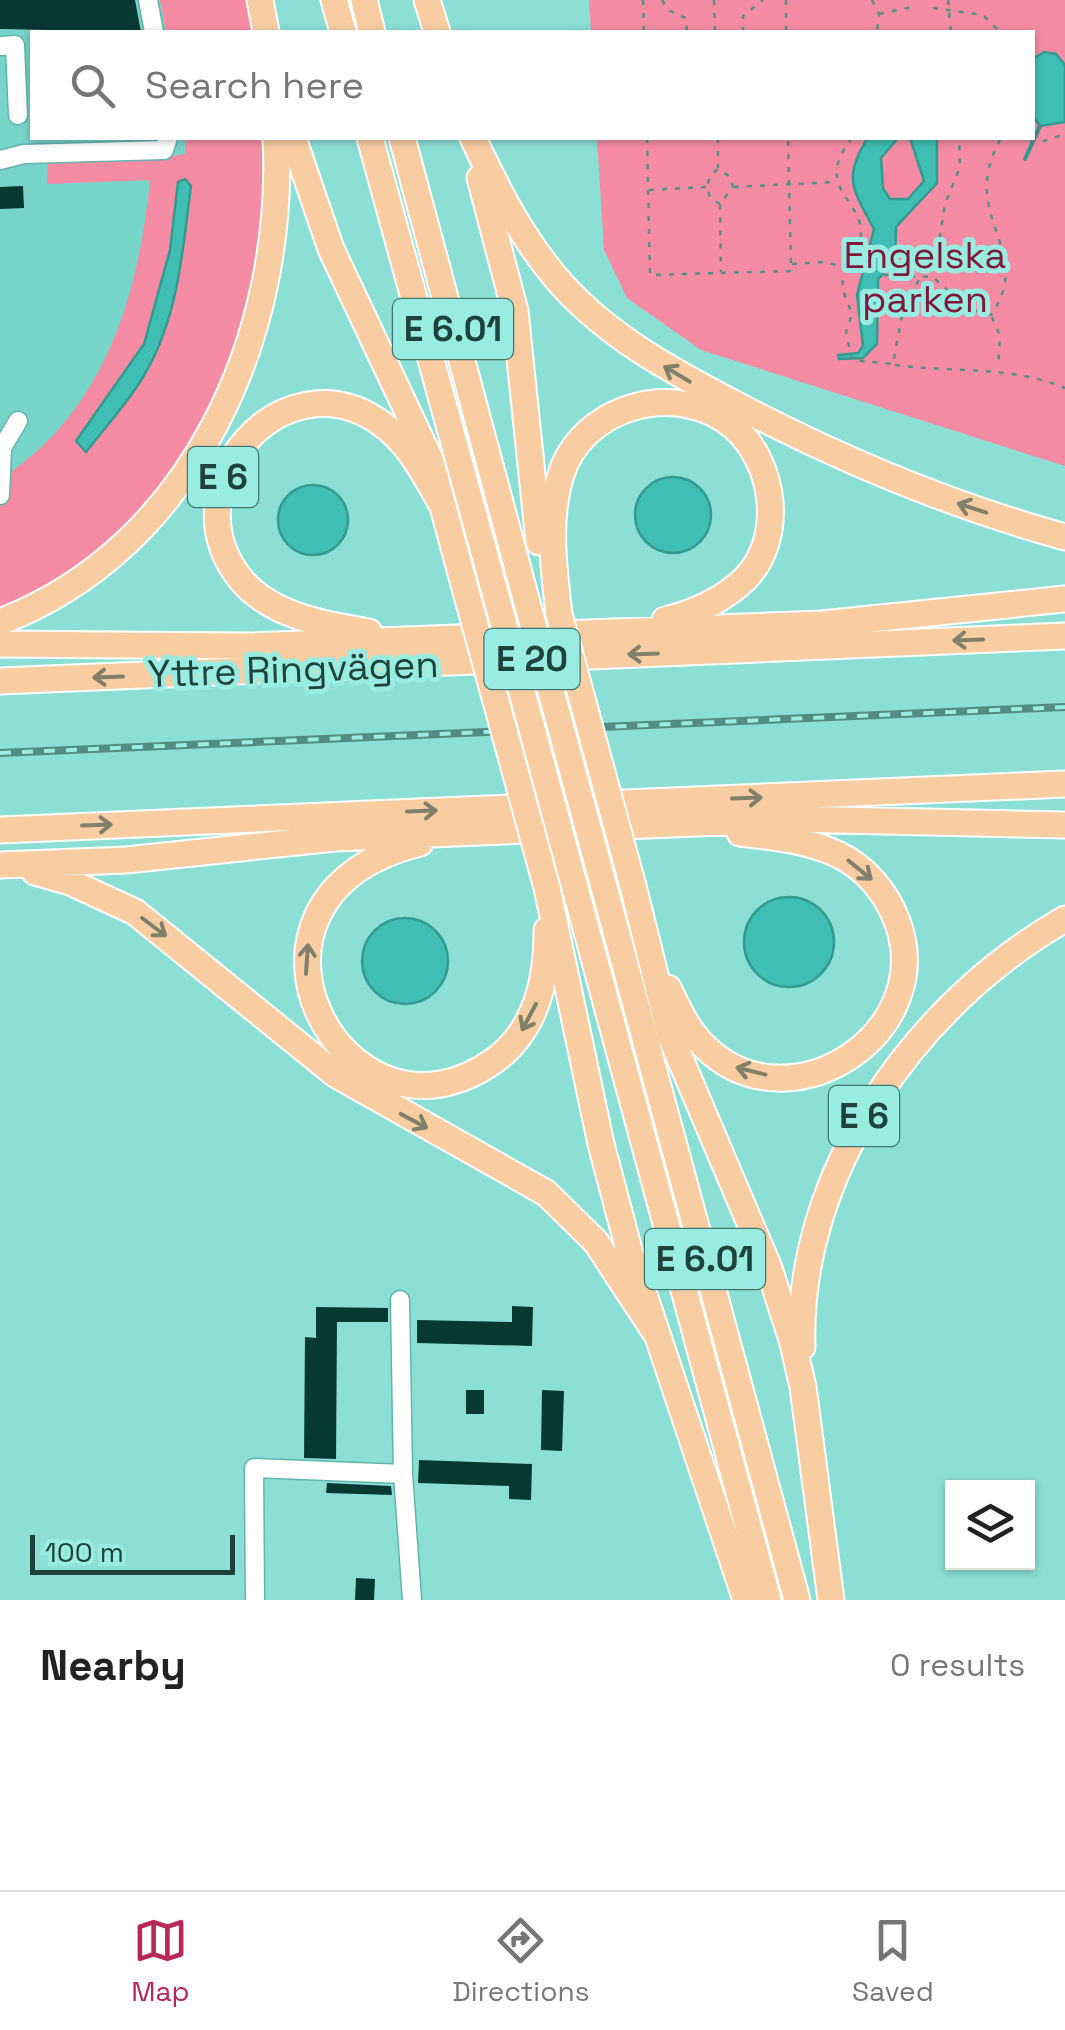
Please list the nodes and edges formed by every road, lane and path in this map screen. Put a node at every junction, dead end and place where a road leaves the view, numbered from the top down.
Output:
1 (148, 0) edge
2 (260, 0) edge
3 (334, 0) edge
4 (364, 0) edge
5 (427, 0) edge
6 (643, 0) edge
7 (662, 0) edge
8 (714, 0) edge
9 (763, 0) edge
10 (786, 0) edge
11 (872, 0) edge
12 (948, 0) edge
13 (948, 7) junction
14 (912, 8) dead end
15 (933, 8) dead end
16 (879, 14) junction
17 (154, 30) edge
18 (266, 30) edge
19 (342, 30) edge
20 (372, 30) edge
21 (435, 30) edge
22 (644, 30) edge
23 (687, 30) edge
24 (716, 30) edge
25 (743, 30) edge
26 (786, 30) edge
27 (877, 30) edge
28 (952, 30) edge
29 (998, 30) edge
30 (0, 46) edge
31 (18, 115) dead end
32 (1065, 134) edge
33 (167, 140) edge
34 (276, 140) edge
35 (294, 140) edge
36 (371, 140) edge
37 (403, 140) edge
38 (471, 140) edge
39 (471, 140) edge
40 (647, 140) edge
41 (718, 140) edge
42 (788, 140) edge
43 (850, 140) edge
44 (959, 140) edge
45 (1000, 140) edge
46 (1029, 140) edge
47 (0, 160) edge
48 (718, 169) junction
49 (836, 182) junction
50 (789, 185) junction
51 (733, 187) junction
52 (707, 188) junction
53 (648, 190) junction
54 (720, 204) junction
55 (791, 264) junction
56 (848, 265) junction
57 (861, 270) dead end
58 (722, 274) junction
59 (884, 275) dead end
60 (922, 276) junction
61 (991, 316) junction
62 (893, 364) junction
63 (998, 370) junction
64 (1065, 388) edge
65 (18, 421) dead end
66 (0, 495) edge
67 (441, 502) junction
68 (1065, 537) edge
69 (540, 572) junction
70 (1065, 599) edge
71 (0, 622) edge
72 (619, 630) junction
73 (1065, 636) edge
74 (413, 640) junction
75 (0, 644) edge
76 (0, 682) edge
77 (1065, 784) edge
78 (666, 825) junction
79 (1065, 826) edge
80 (0, 830) edge
81 (504, 830) junction
82 (0, 867) edge
83 (547, 888) junction
84 (1065, 919) edge
85 (642, 924) junction
86 (400, 1300) dead end
87 (657, 1336) junction
88 (803, 1388) junction
89 (403, 1474) junction
90 (255, 1600) edge
91 (412, 1600) edge
92 (746, 1600) edge
93 (768, 1600) edge
94 (797, 1600) edge
95 (832, 1600) edge

1 - 17 street
2 - 18 highway
3 - 19 highway
4 - 20 highway
5 - 21 highway
6 - 22 path
7 - 23 path
8 - 24 path
9 - 25 path
10 - 26 path
11 - 16 path
12 - 13 path
13 - 15 path
13 - 28 path
13 - 29 path
14 - 16 path
16 - 27 path
30 - 31 street
32 - 46 path
33 - 47 street
34 - 71 highway
35 - 67 highway
36 - 93 highway, E 6.01, bridge
37 - 69 highway, E 6.01
38 - 69 highway
68 -> 39 highway
40 - 53 path
41 - 48 path
42 - 50 path
43 - 49 path
44 - 60 path
45 - 61 path
48 - 51 path
48 - 52 path
49 - 50 path
49 - 56 path
50 - 51 path
50 - 55 path
51 - 54 path
52 - 53 path
52 - 54 path
53 - 58 path
54 - 58 path
55 - 56 path
55 - 58 path
56 - 57 path
56 - 62 path
59 - 60 path
60 - 61 path
60 - 62 path
61 - 63 path
62 - 63 path
63 - 64 path
65 - 66 street
67 - 74 highway, E 6
67 - 83 highway, E 6, bridge
69 - 72 highway
69 - 85 highway, bridge
69 - 94 highway, E 6.01, bridge
70 - 72 highway, E 6
72 - 74 highway, E 6
73 -> 76 highway, Yttre Ringvägen / E 20
74 - 75 highway
80 -> 77 highway
78 - 79 highway
78 - 81 highway
78 -> 85 highway
81 - 82 highway
83 -> 81 highway
82 -> 87 highway
83 - 87 highway, E 6
84 - 88 highway, E 6
85 - 88 highway
86 - 89 street
87 - 92 highway, E 6
88 - 95 highway, E 6
89 - 90 street
89 - 91 street

